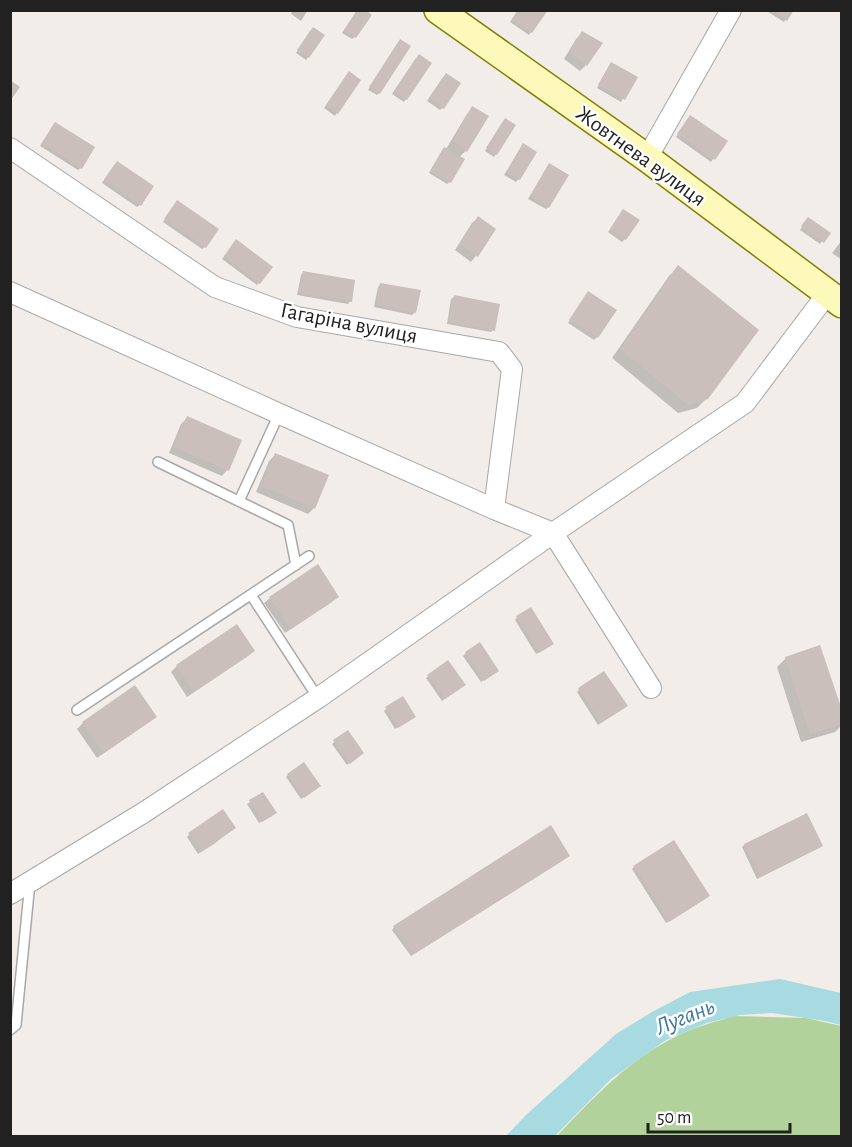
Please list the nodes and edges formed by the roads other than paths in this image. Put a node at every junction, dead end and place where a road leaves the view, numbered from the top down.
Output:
1 (438, 10) edge
2 (731, 10) edge
3 (10, 148) edge
4 (647, 158) junction
5 (10, 292) edge
6 (834, 299) edge
7 (279, 414) junction
8 (158, 462) dead end
9 (239, 501) junction
10 (494, 508) junction
11 (553, 533) junction
12 (309, 556) dead end
13 (296, 565) junction
14 (251, 595) junction
15 (651, 688) dead end
16 (318, 698) junction
17 (77, 710) dead end
18 (30, 882) junction
19 (10, 894) edge
20 (10, 1030) edge

1 - 4 street, Жовтнева вулиця
2 - 4 street
3 - 10 street, Гагаріна вулиця
4 - 6 street, Жовтнева вулиця
5 - 7 street
6 - 11 street
7 - 9 lane
7 - 10 street
8 - 9 lane
9 - 13 lane
10 - 11 street
11 - 15 street
11 - 16 street
12 - 13 lane
13 - 14 lane
14 - 16 lane
14 - 17 lane
16 - 18 street
18 - 19 street
18 - 20 lane

